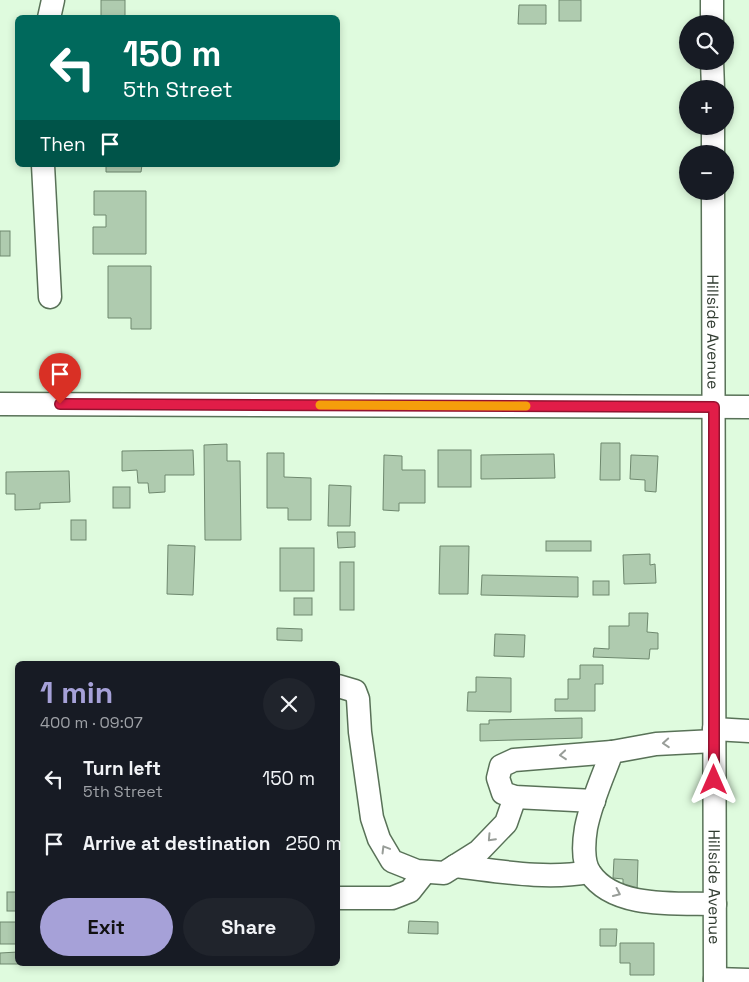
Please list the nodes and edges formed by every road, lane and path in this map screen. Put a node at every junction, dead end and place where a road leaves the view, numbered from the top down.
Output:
1 (53, 0) edge
2 (712, 0) edge
3 (50, 15) edge
4 (712, 15) edge
5 (43, 167) edge
6 (713, 200) edge
7 (50, 297) dead end
8 (0, 404) edge
9 (749, 406) edge
10 (714, 407) junction
11 (340, 687) edge
12 (749, 731) edge
13 (714, 735) junction
14 (612, 752) junction
15 (515, 797) junction
16 (594, 801) junction
17 (455, 866) junction
18 (425, 872) junction
19 (589, 872) junction
20 (340, 898) edge
21 (714, 904) junction
22 (714, 980) edge
23 (749, 980) edge

1 - 3 street
2 - 4 street
5 - 7 street
6 - 10 street, Hillside Avenue
8 - 10 street
9 - 10 street
10 - 13 street, Hillside Avenue
18 -> 11 street
12 - 13 street
13 -> 14 street
13 - 21 street, Hillside Avenue
14 -> 15 street
14 - 16 street
15 - 16 street
15 -> 17 street
16 - 19 street
17 - 18 street
17 - 19 street
18 - 20 street
19 -> 21 street
21 - 22 street, Hillside Avenue
22 - 23 street

